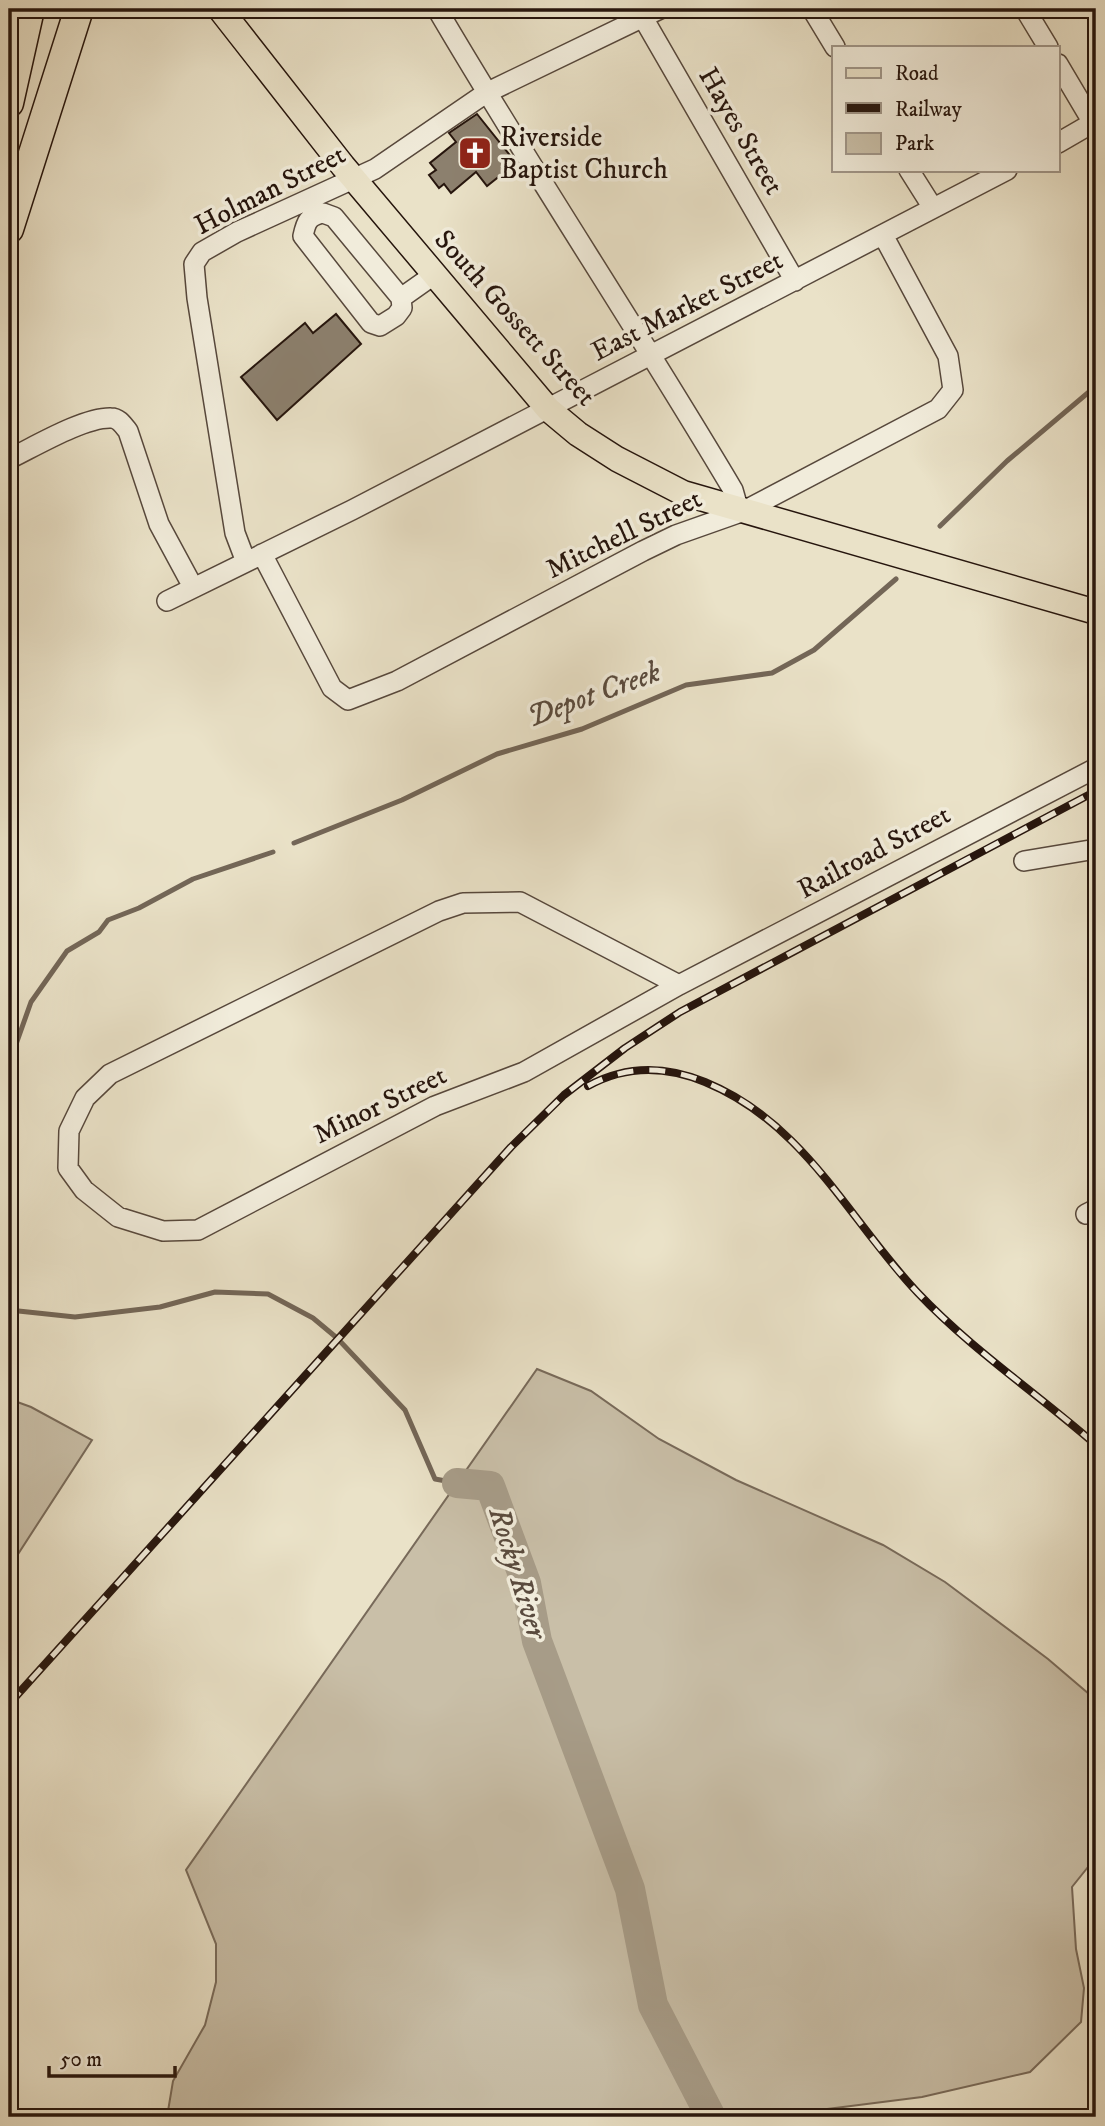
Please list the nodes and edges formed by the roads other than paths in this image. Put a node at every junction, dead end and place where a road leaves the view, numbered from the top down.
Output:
1 (30, 9) edge
2 (43, 9) edge
3 (79, 9) edge
4 (220, 9) edge
5 (437, 9) edge
6 (813, 9) edge
7 (1025, 9) edge
8 (647, 12) edge
9 (834, 46) edge
10 (1047, 46) edge
11 (1060, 67) edge
12 (486, 93) junction
13 (9, 104) edge
14 (1095, 122) edge
15 (1060, 142) edge
16 (910, 172) edge
17 (1003, 172) edge
18 (354, 179) junction
19 (321, 195) junction
20 (933, 208) junction
21 (334, 217) junction
22 (9, 229) edge
23 (883, 235) junction
24 (435, 274) junction
25 (795, 281) junction
26 (401, 298) junction
27 (653, 355) junction
28 (548, 409) junction
29 (9, 459) edge
30 (740, 512) junction
31 (254, 558) junction
32 (192, 587) junction
33 (167, 601) dead end
34 (1096, 612) edge
35 (1096, 768) edge
36 (1096, 849) edge
37 (1024, 861) dead end
38 (679, 985) junction

1 - 13 highway
2 - 13 main road
3 - 22 highway
4 - 18 main road, South Gossett Street
5 - 12 street
6 - 9 street
7 - 10 street
8 - 12 street, Holman Street
8 - 25 street, Hayes Street
11 - 14 street
12 - 18 street, Holman Street
12 - 27 street
14 - 15 street
16 - 20 street
17 - 20 street, East Market Street
18 - 19 street, Holman Street
18 - 24 main road, South Gossett Street
19 - 21 street
19 - 31 street, Holman Street
20 - 23 street, East Market Street
21 - 26 street
21 - 26 street
23 - 25 street, East Market Street
23 - 30 street, Mitchell Street
24 - 26 street
24 - 28 main road, South Gossett Street
25 - 27 street, East Market Street
27 - 28 street, East Market Street
27 - 30 street
28 - 30 main road, South Gossett Street
28 - 31 street, East Market Street
29 - 32 street
30 - 31 street, Mitchell Street
30 - 34 main road, South Gossett Street
31 - 32 street, East Market Street
32 - 33 street, East Market Street
35 - 38 street, Railroad Street
36 - 37 street
38 - 38 street, Minor Street

